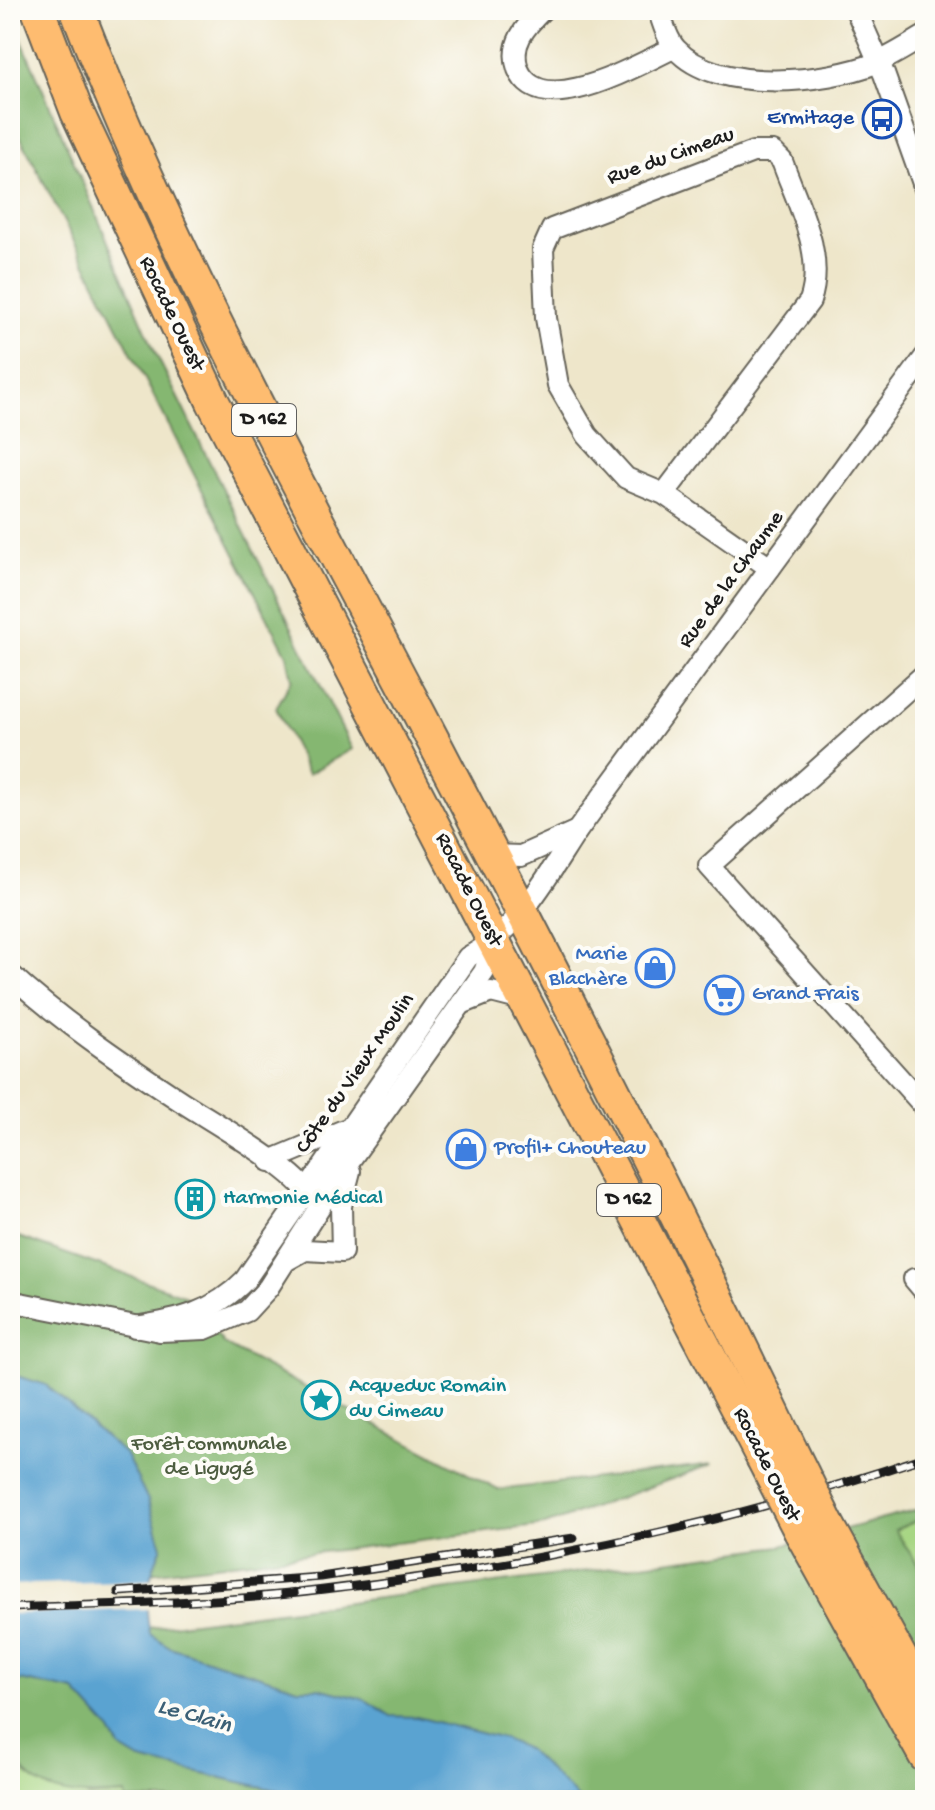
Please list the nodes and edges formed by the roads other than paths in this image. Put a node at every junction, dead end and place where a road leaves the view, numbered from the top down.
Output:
1 (38, 10) edge
2 (77, 10) edge
3 (542, 10) edge
4 (658, 10) edge
5 (856, 10) edge
6 (925, 36) edge
7 (674, 48) junction
8 (879, 62) junction
9 (925, 189) edge
10 (925, 357) edge
11 (664, 494) junction
12 (770, 568) junction
13 (925, 674) edge
14 (577, 831) junction
15 (493, 855) junction
16 (523, 912) junction
17 (495, 943) junction
18 (10, 974) edge
19 (526, 1001) junction
20 (461, 1004) junction
21 (925, 1107) edge
22 (347, 1128) junction
23 (354, 1155) junction
24 (270, 1161) junction
25 (306, 1188) junction
26 (318, 1210) junction
27 (285, 1261) junction
28 (10, 1301) edge
29 (135, 1327) junction
30 (776, 1454) junction
31 (814, 1528) junction
32 (925, 1702) edge
33 (925, 1756) edge

1 - 17 main road, Rocade Ouest / D 162
2 - 15 main road, Rocade Ouest / D 162
3 - 7 street
4 - 7 street
5 - 8 street
6 - 8 street
7 - 8 street
8 - 9 street
10 - 12 street, Rue de la Chaume
11 - 11 street, Rue du Cimeau
11 - 12 street, Rue du Cimeau
12 - 14 street, Rue de la Chaume
13 - 21 street
14 - 15 street, Rue de la Chaume
14 - 16 street, Rue de la Chaume
15 - 16 main road, Rocade Ouest / D 162
16 - 17 street, Rue de la Chaume
16 - 30 main road, Rocade Ouest / D 162
17 - 19 main road, Rocade Ouest / D 162
17 - 20 street, Côte du Vieux Moulin
17 - 22 street, Côte du Vieux Moulin
18 - 24 street
19 - 20 street
19 - 30 main road, Rocade Ouest / D 162
20 - 23 street, Côte du Vieux Moulin
22 - 24 street
22 - 25 street, Côte du Vieux Moulin
23 - 26 street, Côte du Vieux Moulin
23 - 27 street
24 - 25 street
25 - 26 street
25 - 29 street, Côte du Vieux Moulin
26 - 27 street, Côte du Vieux Moulin
27 - 29 street, Côte du Vieux Moulin
28 - 29 street, Côte du Vieux Moulin
30 - 31 main road, Rocade Ouest / D 162, bridge
31 - 32 main road, Rocade Ouest / D 162
31 - 33 main road, Rocade Ouest / D 162

